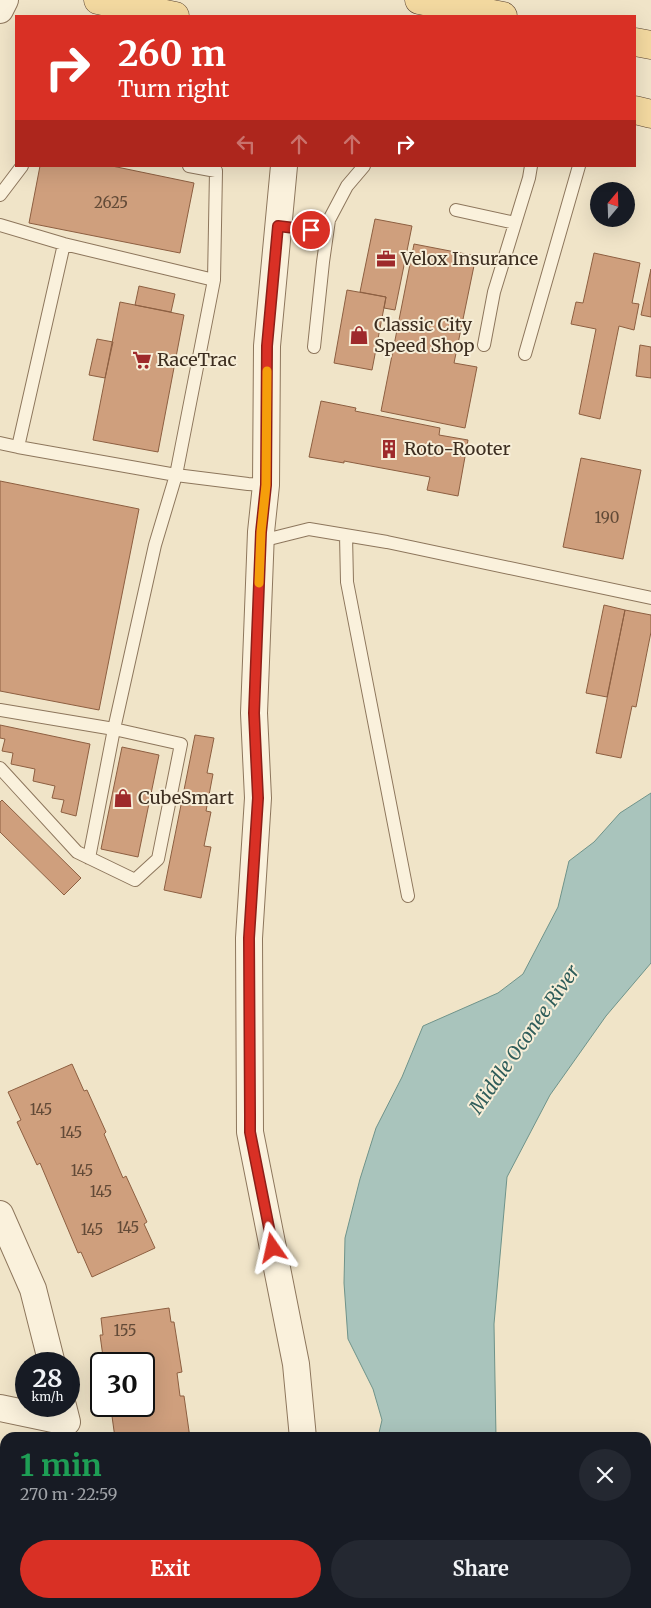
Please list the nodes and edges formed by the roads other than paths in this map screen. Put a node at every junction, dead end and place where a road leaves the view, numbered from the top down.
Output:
1 (5, 0) edge
2 (98, 0) edge
3 (420, 0) edge
4 (0, 10) edge
5 (170, 15) edge
6 (498, 15) edge
7 (636, 42) edge
8 (651, 46) edge
9 (636, 110) edge
10 (651, 114) edge
11 (21, 167) edge
12 (194, 167) edge
13 (284, 167) edge
14 (363, 167) edge
15 (531, 167) edge
16 (579, 167) edge
17 (0, 195) edge
18 (456, 210) dead end
19 (515, 223) junction
20 (0, 225) edge
21 (278, 226) junction
22 (327, 232) junction
23 (64, 244) junction
24 (214, 280) junction
25 (484, 344) dead end
26 (314, 347) dead end
27 (525, 354) dead end
28 (0, 443) edge
29 (18, 447) junction
30 (176, 474) junction
31 (266, 485) junction
32 (346, 535) junction
33 (261, 541) junction
34 (651, 598) edge
35 (0, 710) edge
36 (114, 729) junction
37 (0, 768) edge
38 (90, 858) junction
39 (408, 896) dead end
40 (0, 1214) edge
41 (49, 1352) edge
42 (0, 1408) edge
43 (15, 1411) edge
44 (43, 1417) edge
45 (66, 1417) edge
46 (303, 1432) edge

1 - 4 street
2 - 5 main road
3 - 6 main road
7 - 8 main road
9 - 10 main road
11 - 17 lane
12 - 24 lane
13 - 21 street
14 - 22 lane
15 - 19 lane
16 - 27 lane
18 - 19 lane
19 - 25 lane
20 - 23 lane
21 - 22 lane
21 - 31 street
22 - 26 lane
23 - 24 lane
23 - 29 lane
24 - 30 lane
28 - 29 lane
29 - 30 lane
30 - 31 lane
30 - 36 lane
31 - 33 street
32 - 33 lane
32 - 34 lane
32 - 39 lane
33 - 46 street
35 - 36 lane
36 - 38 lane
36 - 38 lane
37 - 38 lane
40 - 41 street
42 - 43 street
44 - 45 street

